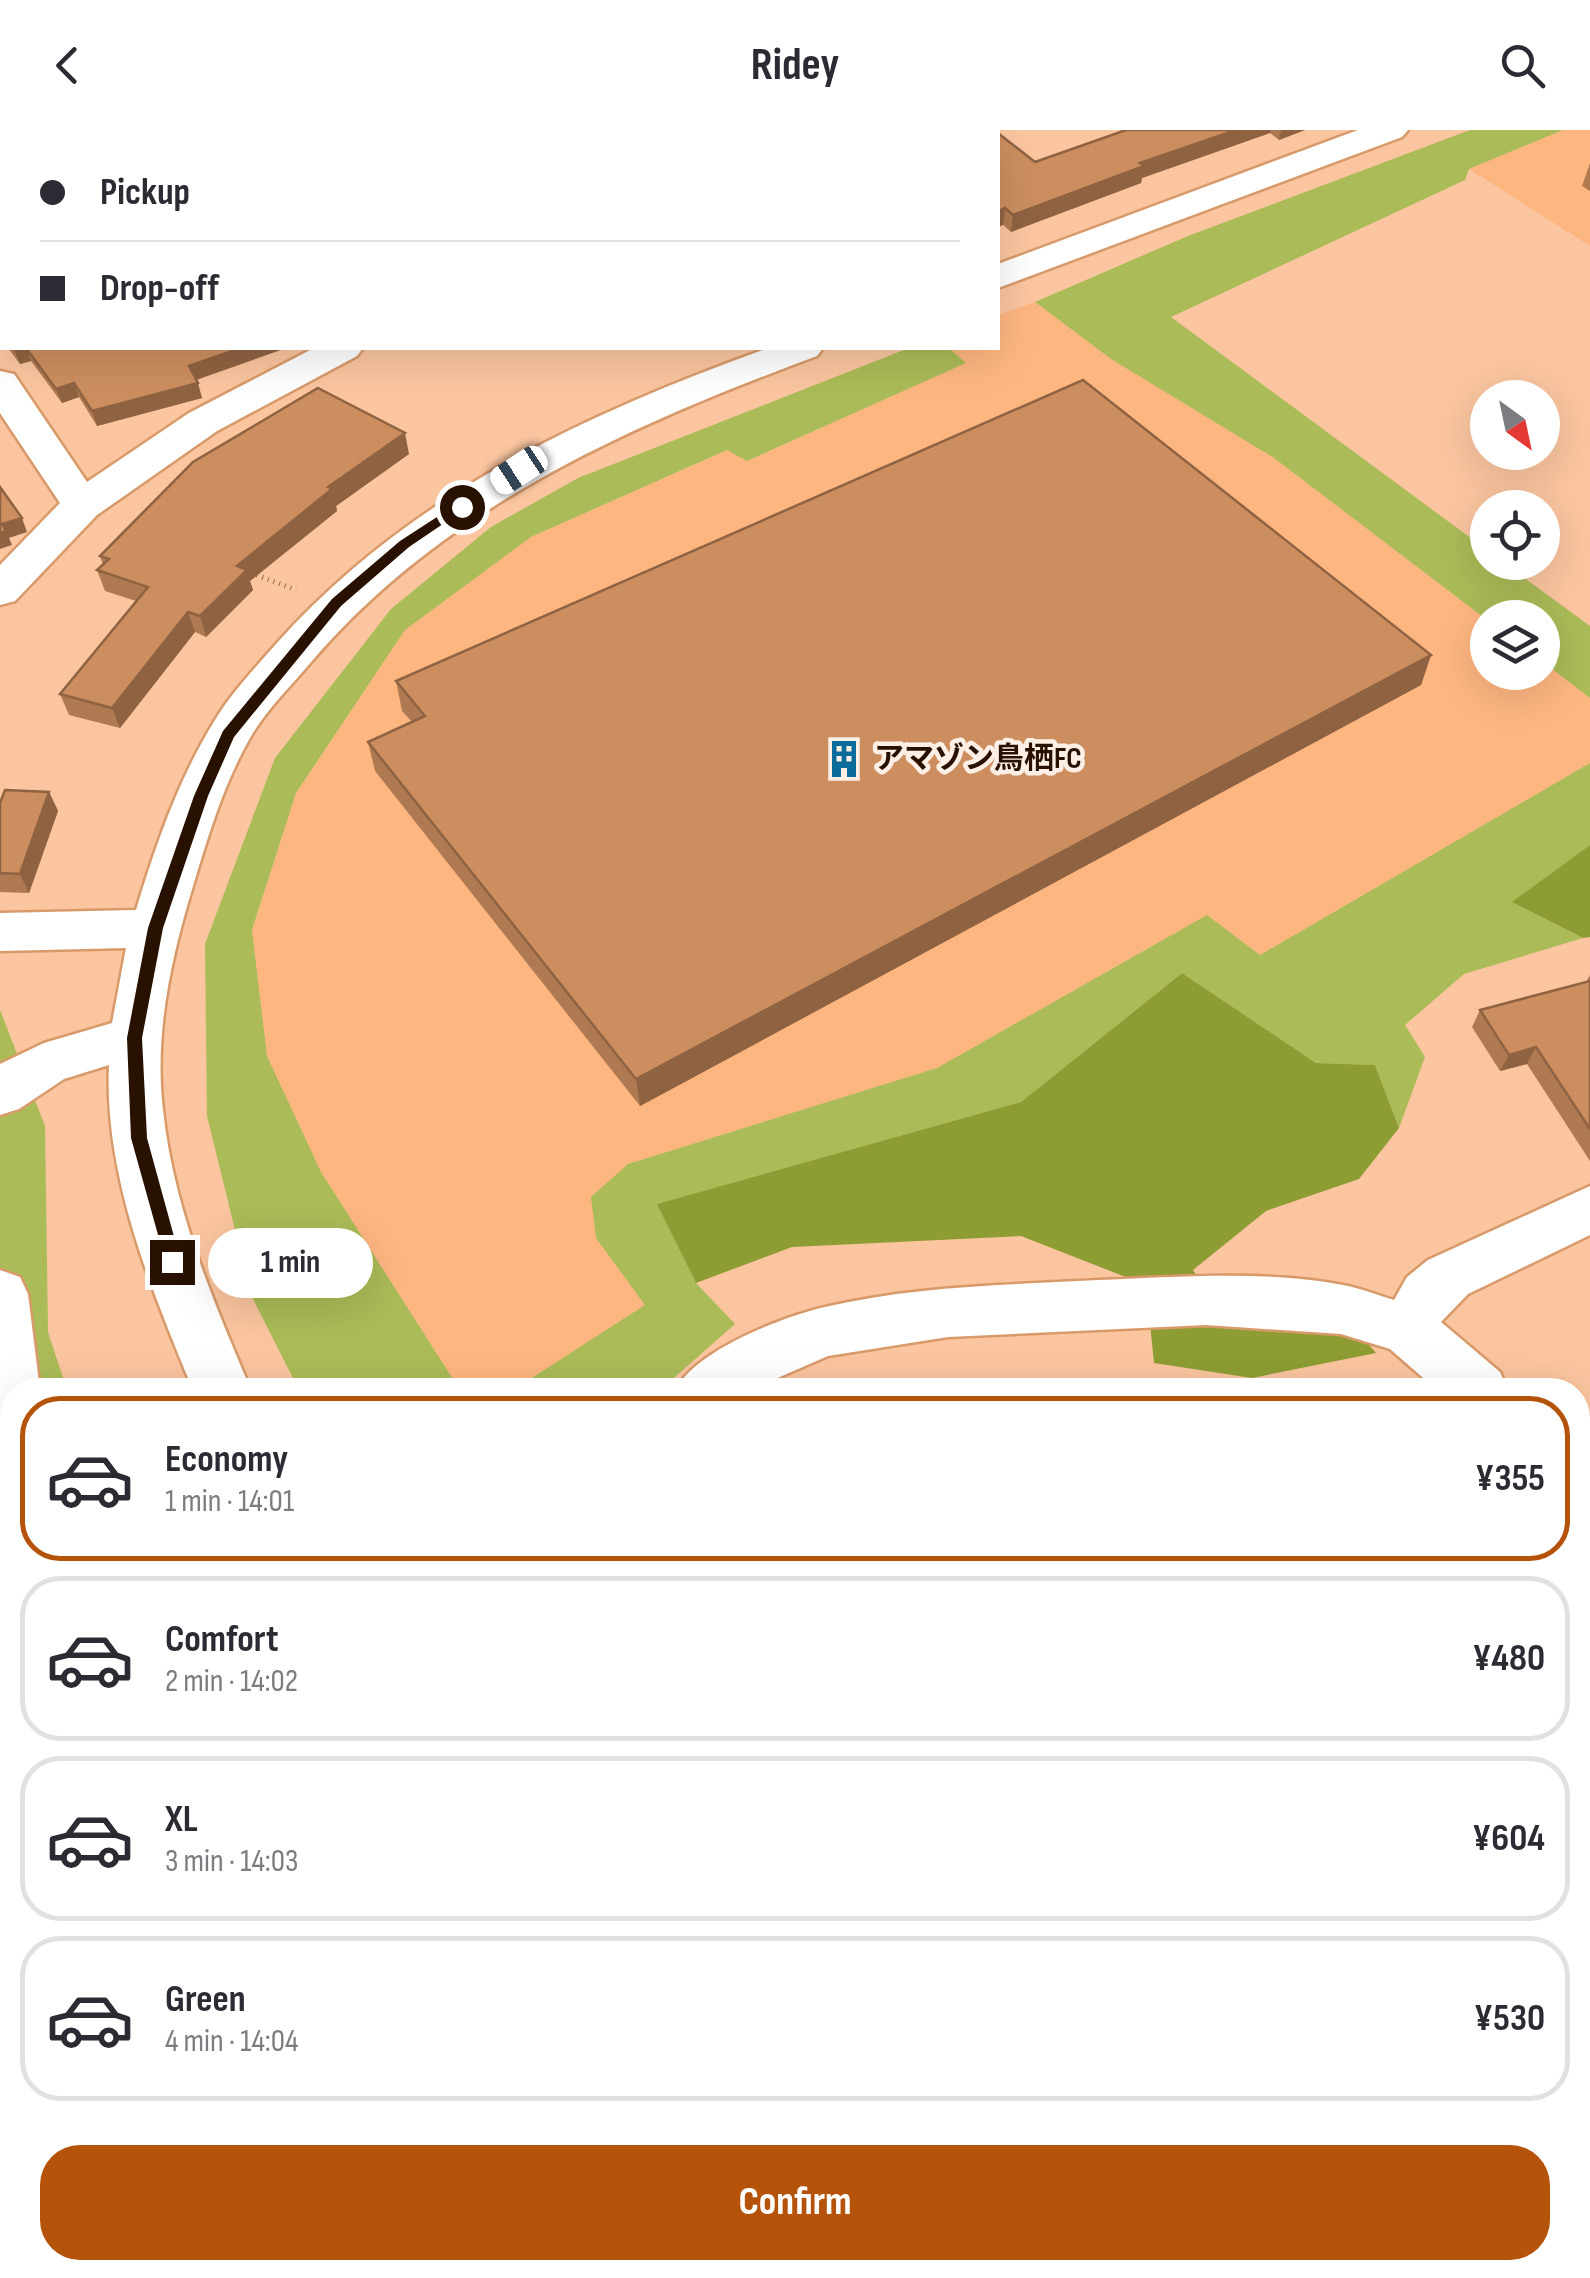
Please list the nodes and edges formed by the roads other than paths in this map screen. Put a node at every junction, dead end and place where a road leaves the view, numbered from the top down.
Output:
1 (1390, 130) edge
2 (1000, 276) edge
3 (339, 350) edge
4 (793, 350) edge
5 (0, 383) edge
6 (82, 505) junction
7 (0, 591) edge
8 (155, 928) junction
9 (0, 932) edge
10 (134, 1038) junction
11 (0, 1094) edge
12 (1590, 1210) edge
13 (0, 1294) edge
14 (1408, 1328) junction
15 (10, 1378) edge
16 (217, 1378) edge
17 (721, 1378) edge
18 (1466, 1378) edge

1 - 2 street
3 - 6 street
4 - 8 street
5 - 6 street
6 - 7 street
8 - 9 street
8 - 10 street
10 - 11 street
10 - 16 street
12 - 14 street
13 - 15 street
14 - 17 street
14 - 18 street

